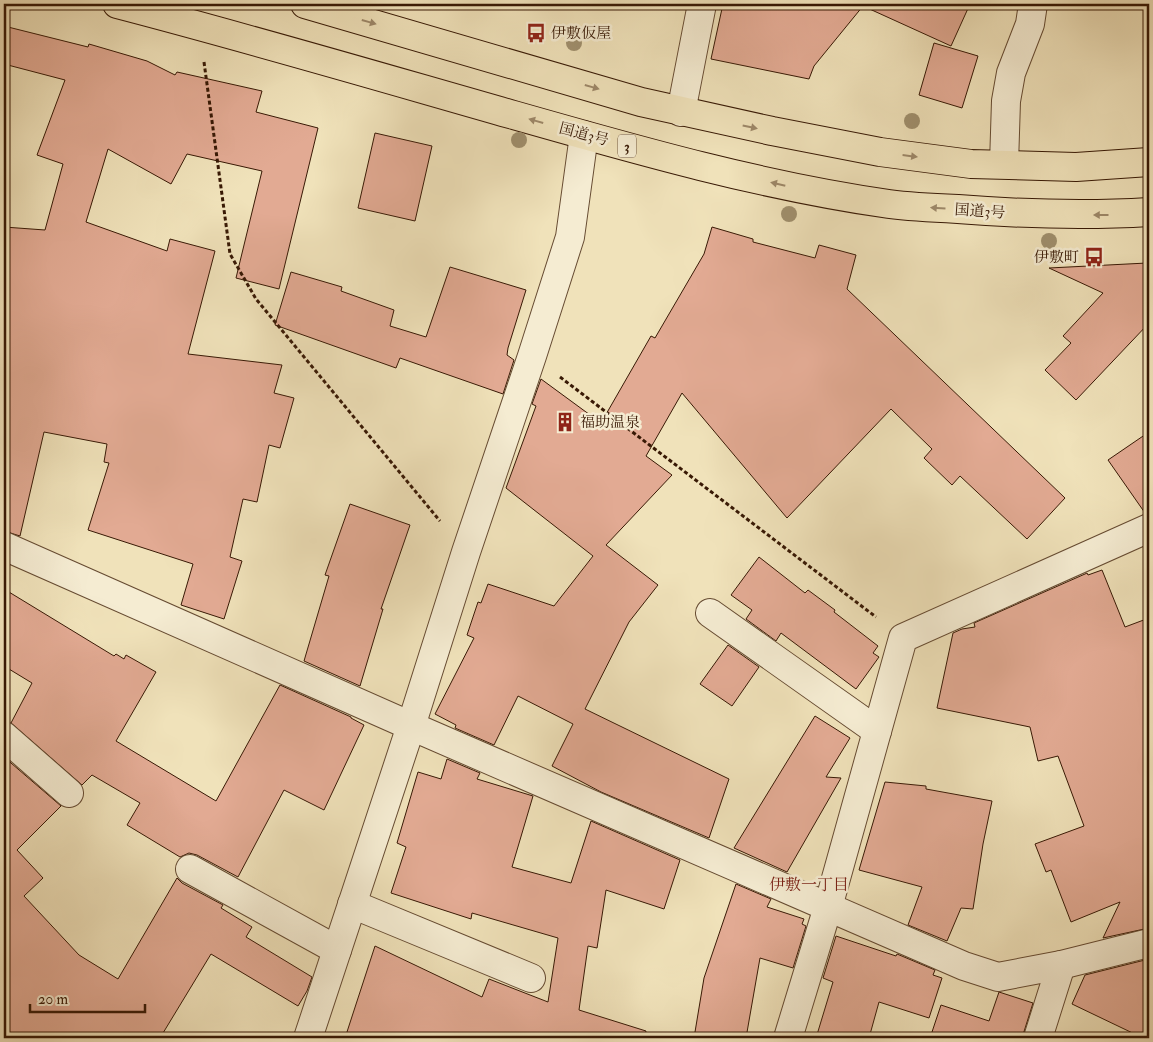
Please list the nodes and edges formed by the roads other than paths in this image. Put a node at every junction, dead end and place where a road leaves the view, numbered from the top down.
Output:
1 (117, 4) edge
2 (702, 4) edge
3 (1033, 4) edge
4 (320, 6) edge
5 (681, 112) junction
6 (584, 135) junction
7 (1149, 162) edge
8 (1004, 164) junction
9 (1149, 212) edge
10 (1149, 528) edge
11 (4, 546) edge
12 (710, 613) dead end
13 (411, 726) junction
14 (877, 731) junction
15 (4, 736) edge
16 (69, 793) dead end
17 (190, 869) dead end
18 (352, 904) junction
19 (828, 907) junction
20 (1149, 943) edge
21 (337, 950) junction
22 (1062, 964) junction
23 (531, 978) dead end
24 (308, 1038) edge
25 (788, 1038) edge
26 (1038, 1038) edge

6 -> 1 highway, 国道3号 / 3
2 - 5 street
3 - 8 street
4 -> 5 highway
5 -> 8 highway
9 -> 6 highway, 国道3号 / 3
6 - 13 street
7 - 8 highway
10 - 14 street
11 - 13 street
12 - 14 street
13 - 18 street
13 - 19 street
14 - 19 street
15 - 16 street
17 - 21 street
18 - 21 street
18 - 23 street
19 - 22 street
19 - 25 street
20 - 22 street
21 - 24 street
22 - 26 street

